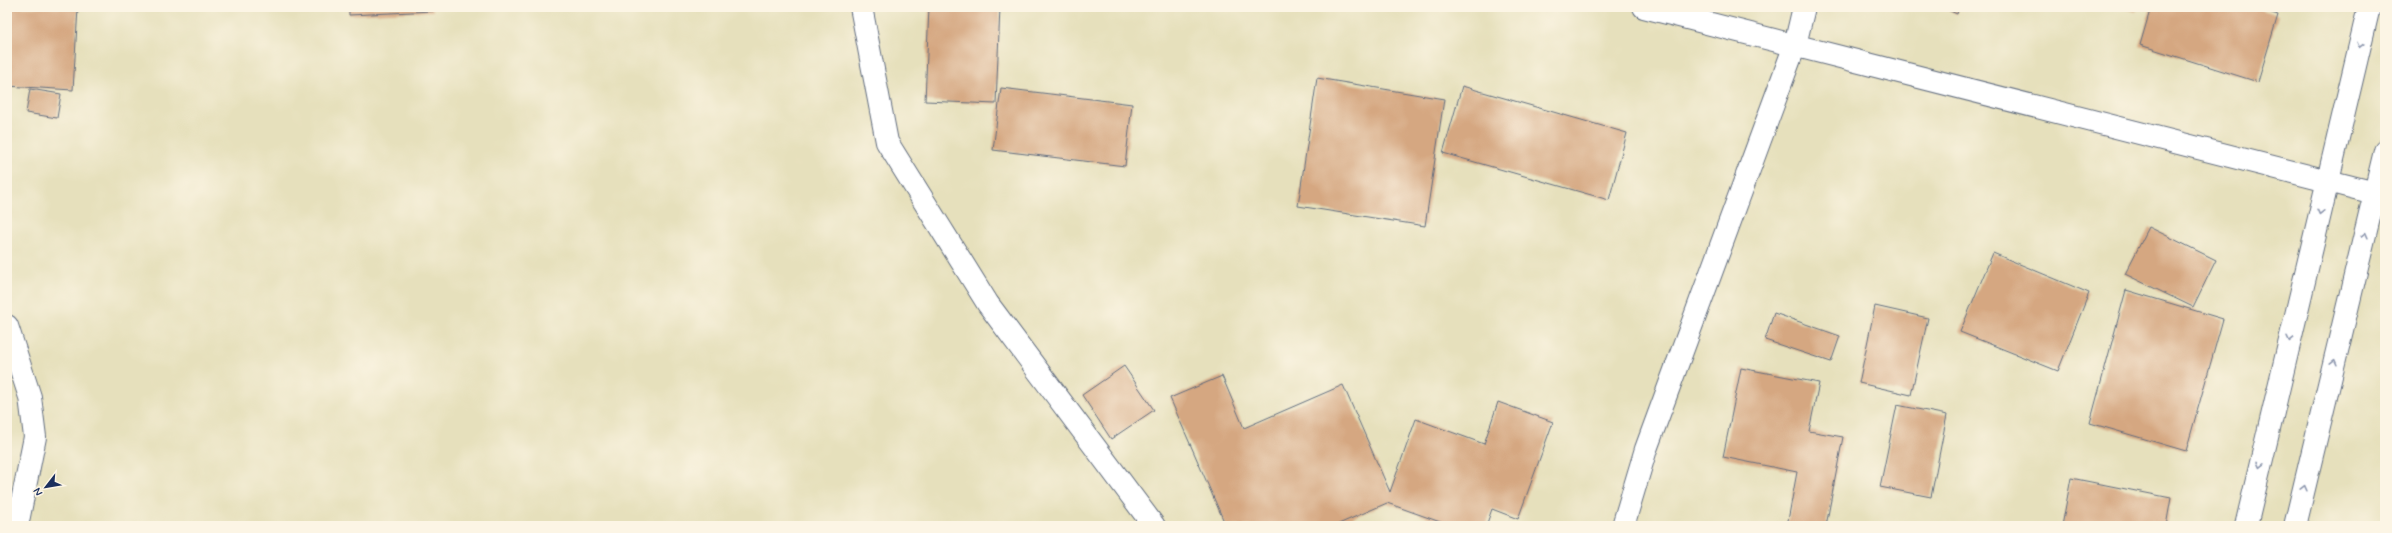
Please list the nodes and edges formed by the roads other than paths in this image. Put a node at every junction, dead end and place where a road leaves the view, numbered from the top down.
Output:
1 (861, 7) edge
2 (1644, 7) edge
3 (1804, 7) edge
4 (2369, 7) edge
5 (1796, 45) junction
6 (2385, 151) edge
7 (2327, 180) junction
8 (2375, 192) junction
9 (7, 326) edge
10 (17, 526) edge
11 (1154, 526) edge
12 (1623, 526) edge
13 (2246, 526) edge
14 (2295, 526) edge

1 - 11 street
2 - 5 street
3 - 5 street
4 -> 7 street
5 - 7 street
5 - 12 street
6 - 8 street
7 - 8 street
7 -> 13 street
14 -> 8 street
9 - 10 street

